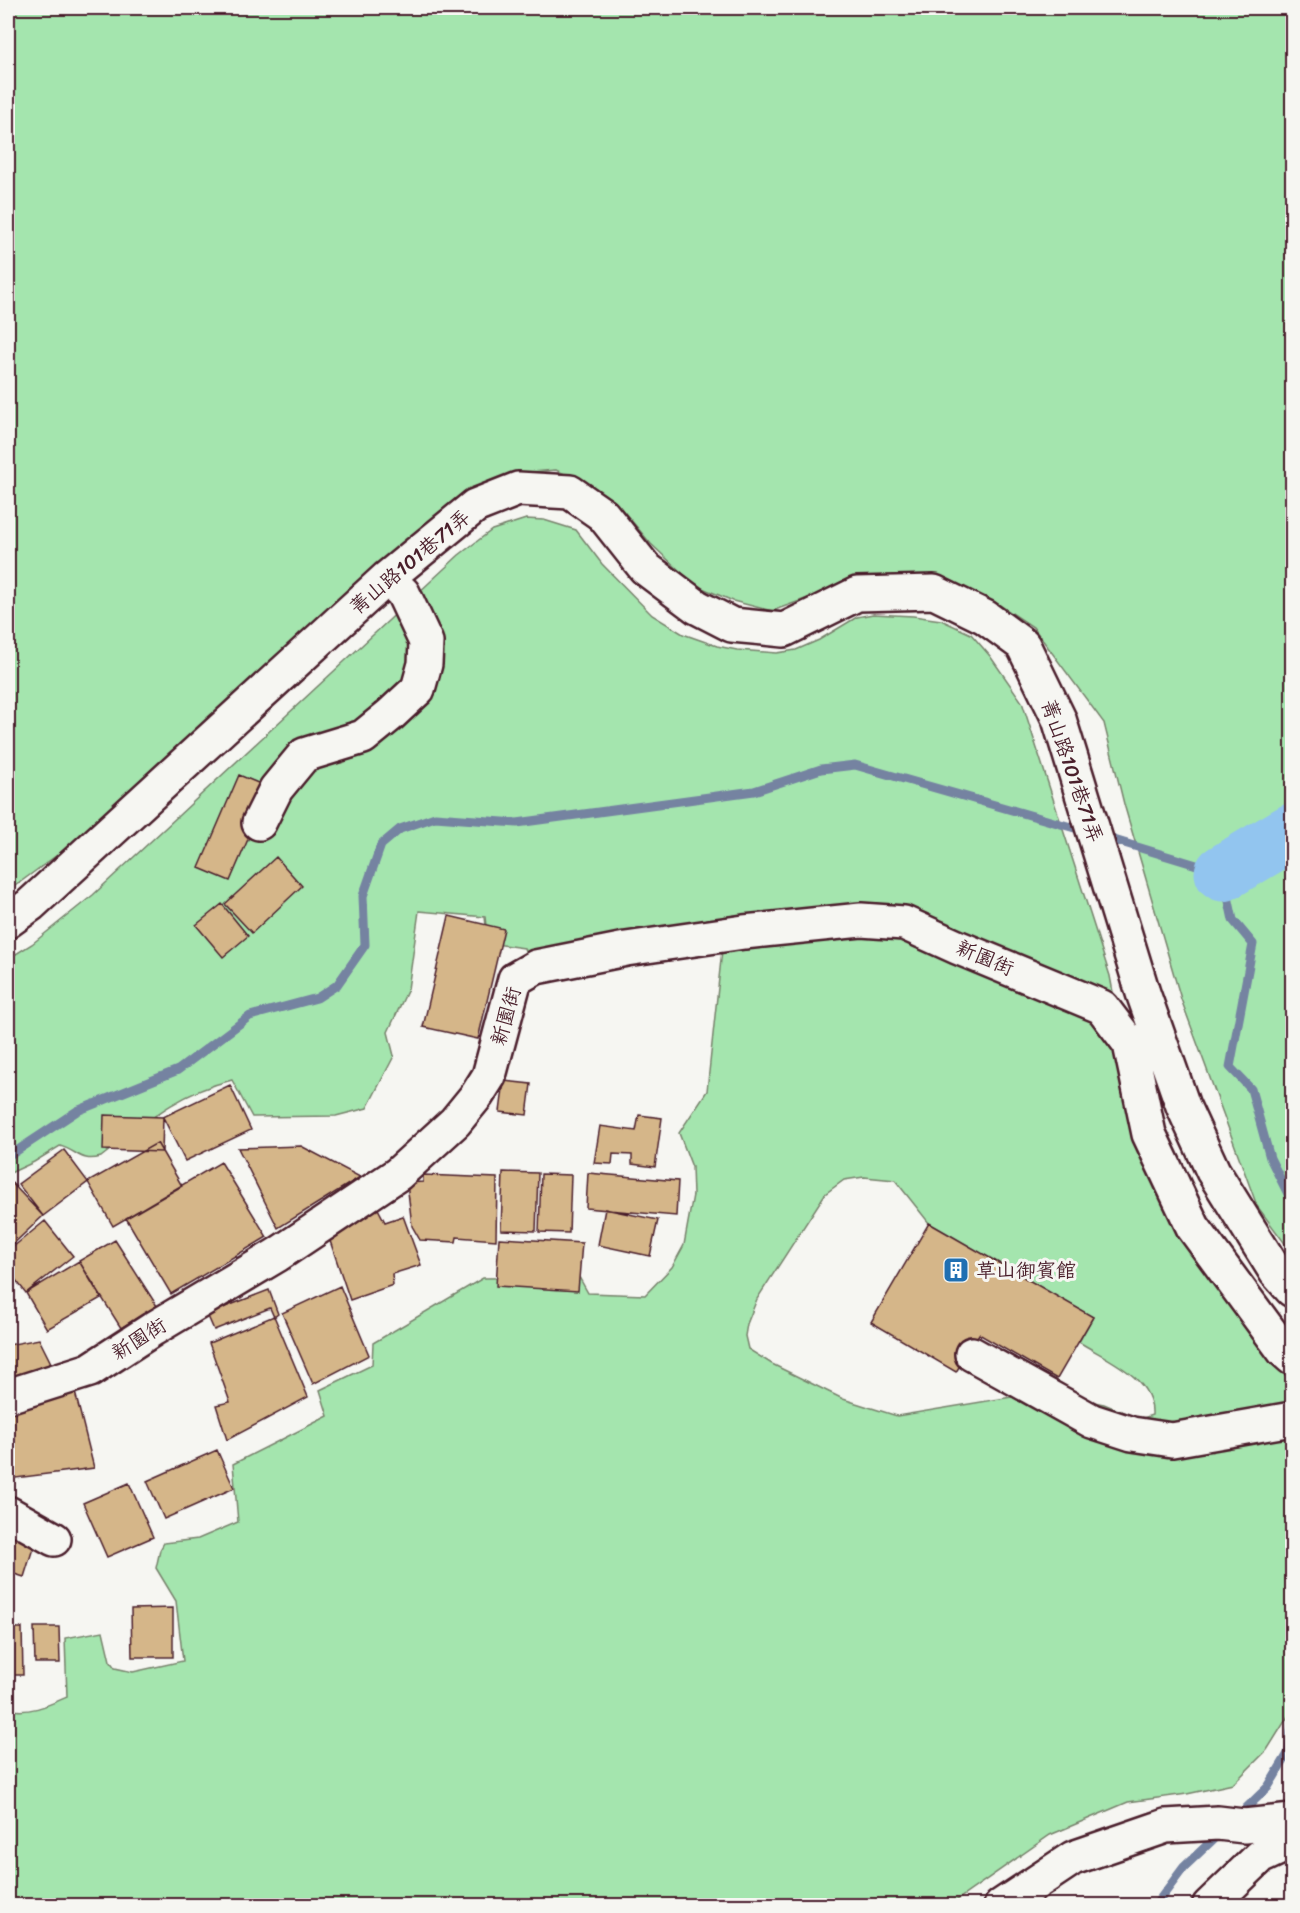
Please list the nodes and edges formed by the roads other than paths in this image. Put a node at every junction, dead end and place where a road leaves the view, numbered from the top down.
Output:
1 (387, 578) junction
2 (259, 824) dead end
3 (8, 921) edge
4 (1143, 993) junction
5 (1102, 1007) junction
6 (1293, 1290) edge
7 (972, 1354) dead end
8 (1293, 1358) edge
9 (8, 1396) edge
10 (1293, 1419) edge
11 (8, 1513) edge
12 (54, 1539) dead end
13 (1293, 1821) edge
14 (1293, 1842) edge
15 (1001, 1905) edge
16 (1209, 1905) edge

1 - 2 street
1 - 3 street, 菁山路101巷71弄
1 - 4 street, 菁山路101巷71弄
4 - 5 street
4 - 6 street
5 - 8 street
5 - 9 street, 新園街
7 - 10 street
11 - 12 street
13 - 15 street
14 - 16 street

